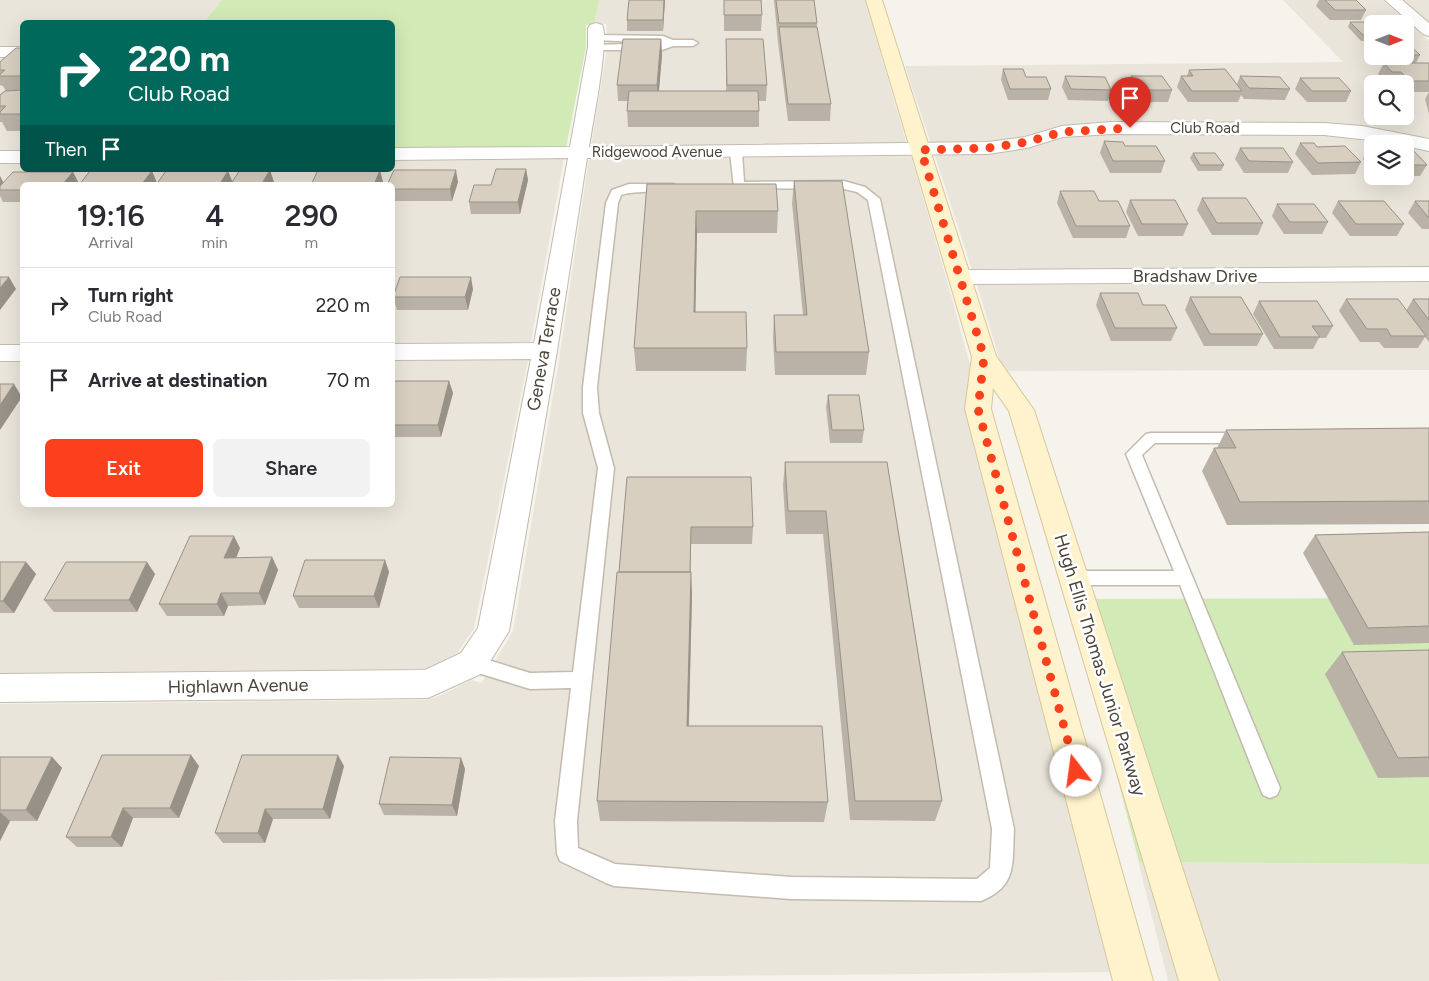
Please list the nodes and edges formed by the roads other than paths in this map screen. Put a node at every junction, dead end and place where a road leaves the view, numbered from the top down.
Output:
1 (874, 0) edge
2 (1393, 0) edge
3 (1427, 28) edge
4 (596, 38) joint
5 (693, 43) dead end
6 (0, 52) edge
7 (20, 52) edge
8 (1429, 145) edge
9 (921, 150) junction
10 (736, 152) junction
11 (578, 153) junction
12 (395, 154) edge
13 (0, 157) edge
14 (20, 157) edge
15 (690, 186) edge
16 (719, 186) edge
17 (738, 186) junction
18 (1429, 274) edge
19 (960, 277) junction
20 (545, 351) junction
21 (395, 352) edge
22 (0, 353) edge
23 (20, 353) edge
24 (984, 357) junction
25 (1260, 438) edge
26 (1073, 578) junction
27 (1186, 578) junction
28 (472, 664) junction
29 (582, 680) junction
30 (0, 688) edge
31 (1270, 788) dead end
32 (1133, 981) edge
33 (1198, 981) edge

1 - 9 main road, Hugh Ellis Thomas Junior Parkway
2 - 3 street
4 - 5 lane
4 - 11 street, Geneva Terrace
6 - 7 street
8 - 9 street, Club Road
9 - 10 street, Ridgewood Avenue
9 - 19 main road, Hugh Ellis Thomas Junior Parkway
10 - 11 street, Ridgewood Avenue
10 - 17 lane
11 - 12 street, Ridgewood Avenue
11 - 20 street, Geneva Terrace
13 - 14 street
15 - 29 lane
16 - 17 lane
17 - 29 lane
18 - 19 street, Bradshaw Drive
19 - 24 main road, Hugh Ellis Thomas Junior Parkway
20 - 21 street
20 - 28 street, Geneva Terrace
22 - 23 street
24 - 26 main road, Hugh Ellis Thomas Junior Parkway
24 - 32 main road, Hugh Ellis Thomas Junior Parkway
25 - 27 lane
26 - 27 lane
26 - 33 main road, Hugh Ellis Thomas Junior Parkway
27 - 31 lane
28 - 29 lane
28 - 30 street, Highlawn Avenue

